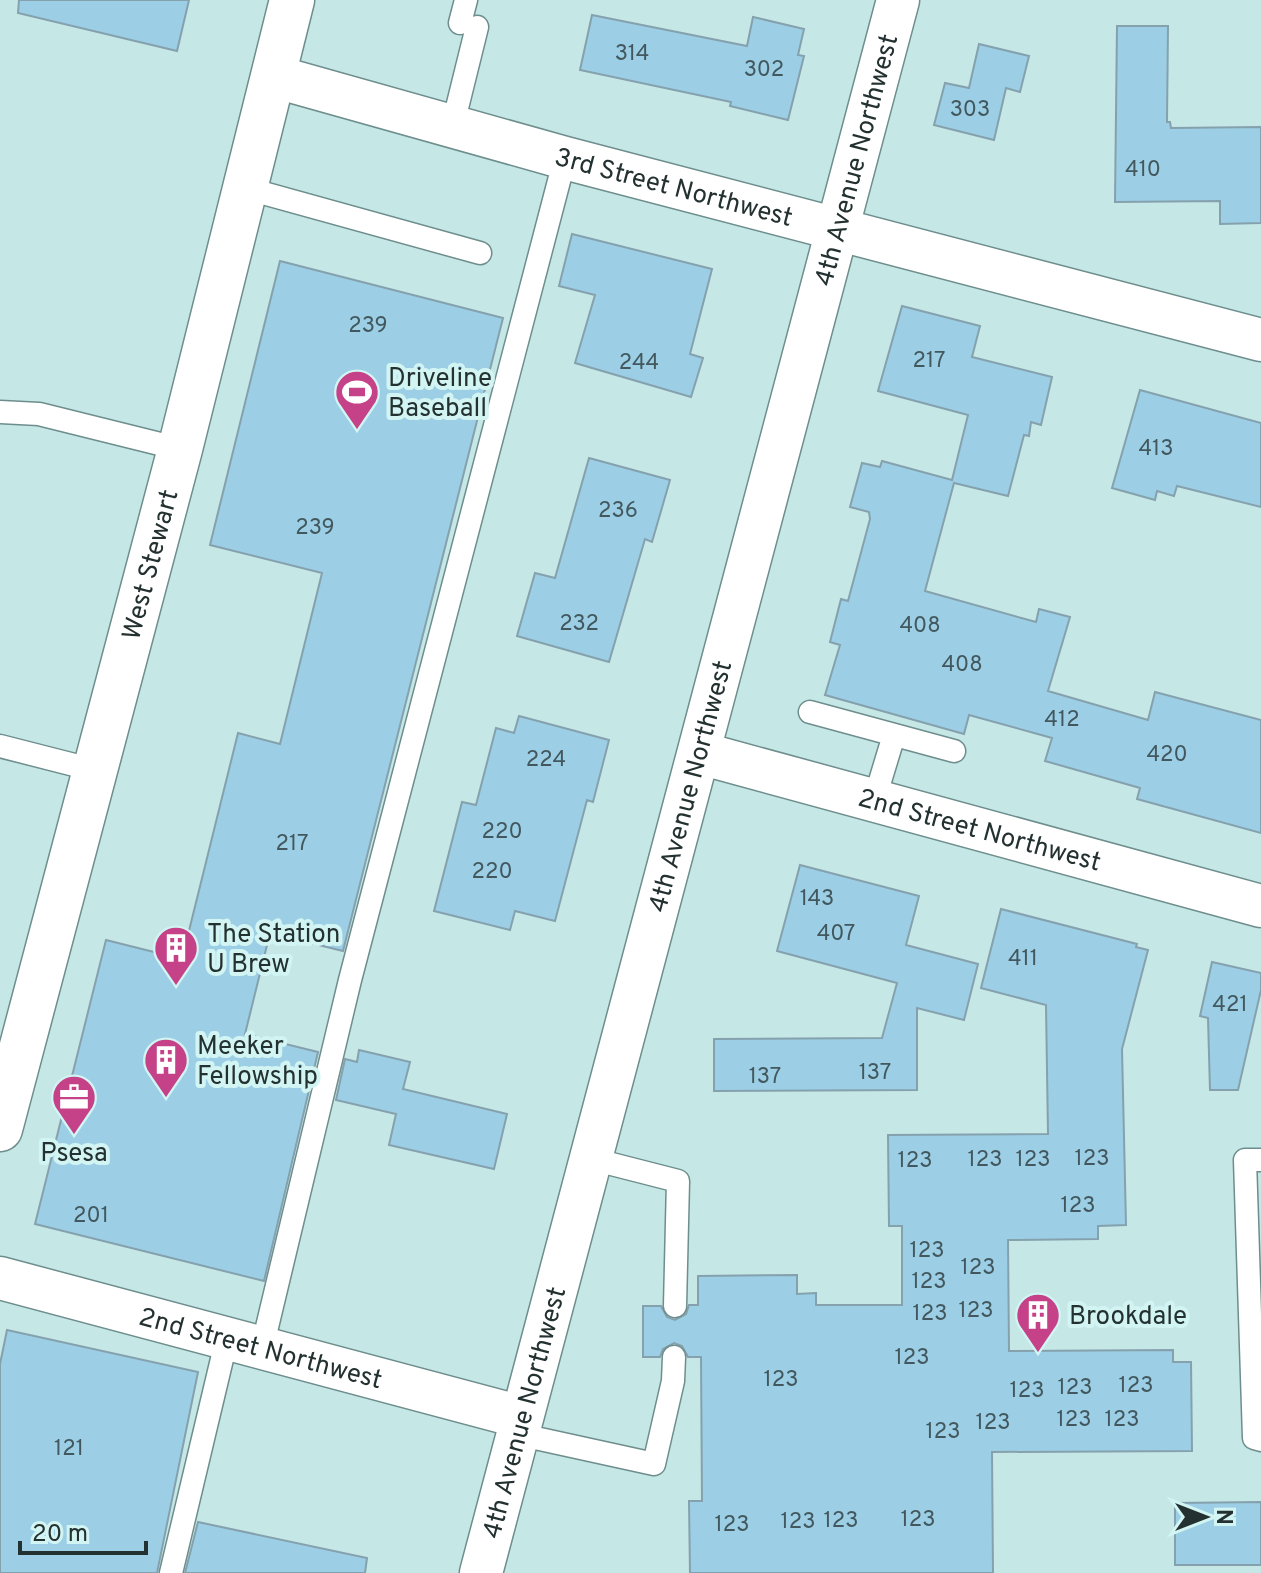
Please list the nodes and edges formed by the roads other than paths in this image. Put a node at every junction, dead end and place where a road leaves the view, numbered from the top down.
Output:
1 (292, 0) edge
2 (466, 0) edge
3 (898, 0) edge
4 (273, 76) junction
5 (453, 124) junction
6 (565, 158) junction
7 (245, 188) junction
8 (841, 227) junction
9 (480, 253) dead end
10 (1261, 340) edge
11 (0, 412) edge
12 (180, 449) junction
13 (810, 712) dead end
14 (894, 735) junction
15 (0, 746) edge
16 (954, 751) dead end
17 (700, 753) junction
18 (94, 770) junction
19 (874, 801) junction
20 (1261, 906) edge
21 (0, 1129) edge
22 (592, 1159) junction
23 (1261, 1160) edge
24 (0, 1278) edge
25 (675, 1306) dead end
26 (244, 1343) junction
27 (674, 1357) dead end
28 (519, 1426) junction
29 (1261, 1440) edge
30 (171, 1573) edge
31 (481, 1573) edge

1 - 4 street, West Stewart
2 - 5 lane
3 - 8 street, 4th Avenue Northwest
4 - 5 street, 3rd Street Northwest
4 - 7 street, West Stewart
5 - 6 street, 3rd Street Northwest
6 - 8 street, 3rd Street Northwest
6 - 26 lane
7 - 9 lane
7 - 12 street, West Stewart
8 - 10 street, 3rd Street Northwest
8 - 17 street, 4th Avenue Northwest
11 - 12 lane
12 - 18 street, West Stewart
13 - 14 lane
14 - 16 lane
14 - 19 lane
15 - 18 lane
17 - 19 street, 2nd Street Northwest
17 - 22 street, 4th Avenue Northwest
18 - 21 street, West Stewart
19 - 20 street, 2nd Street Northwest
22 - 25 lane
22 - 28 street, 4th Avenue Northwest
23 - 29 lane
24 - 26 street, 2nd Street Northwest
26 - 28 street, 2nd Street Northwest
26 - 30 lane
27 - 28 lane
28 - 31 street, 4th Avenue Northwest

